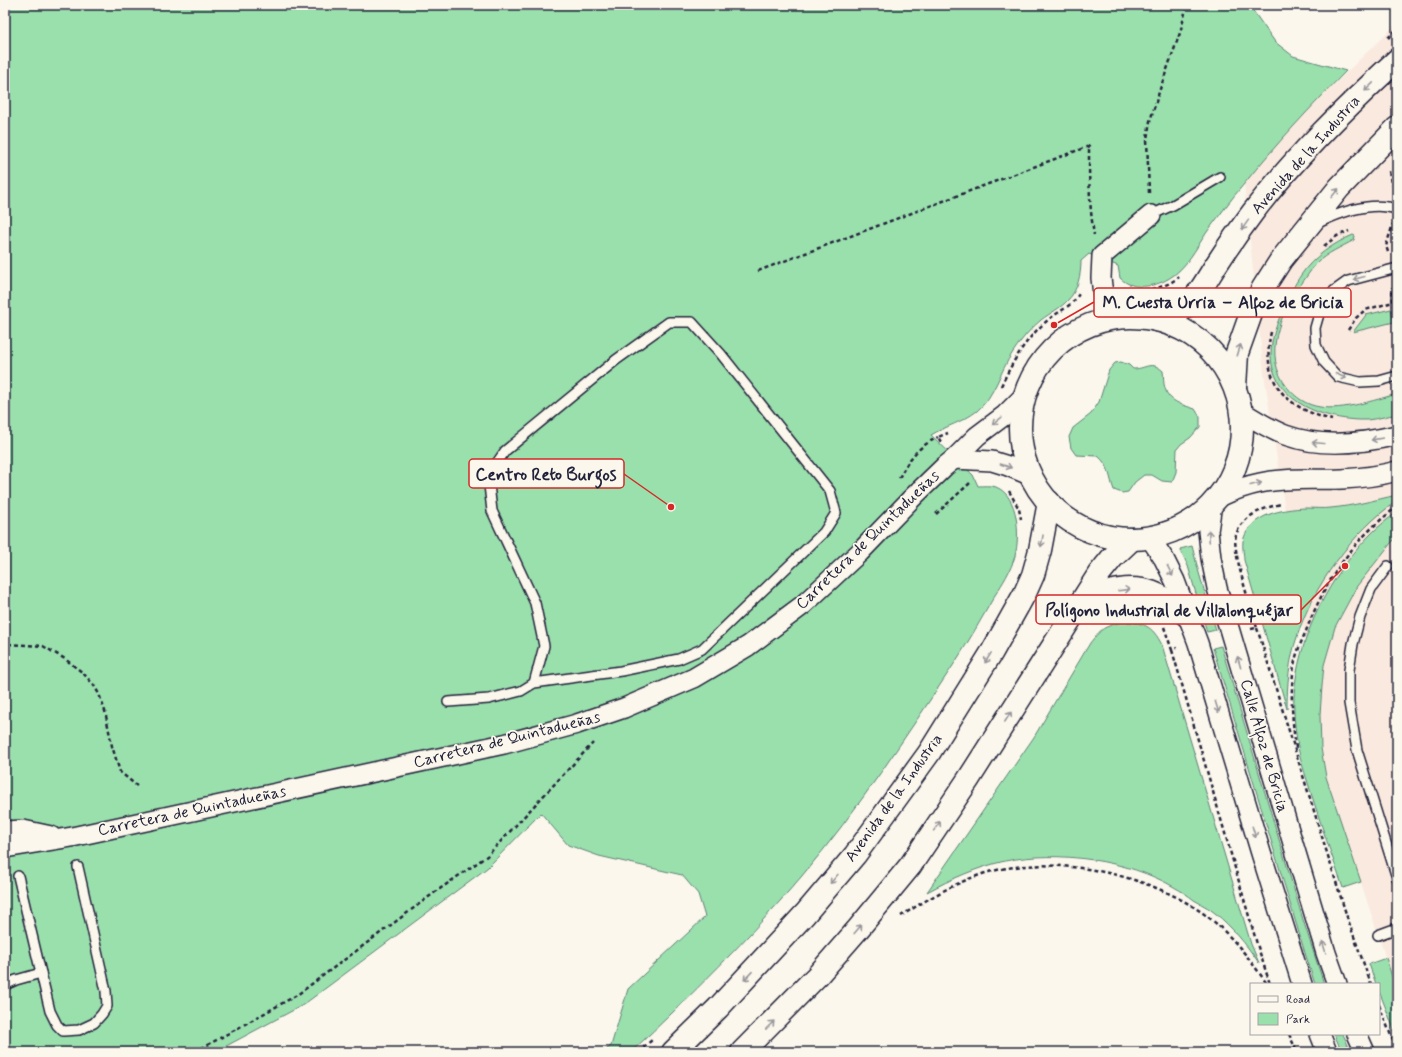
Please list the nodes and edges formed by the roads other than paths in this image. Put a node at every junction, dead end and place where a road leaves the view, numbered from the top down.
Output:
1 (1397, 60) edge
2 (1397, 128) edge
3 (1220, 177) dead end
4 (1396, 213) edge
5 (1151, 216) joint
6 (1306, 228) junction
7 (1397, 268) edge
8 (1106, 320) junction
9 (1156, 320) junction
10 (1397, 376) edge
11 (1235, 388) junction
12 (1025, 395) junction
13 (1241, 411) junction
14 (1397, 435) edge
15 (954, 459) junction
16 (1397, 472) edge
17 (1032, 476) junction
18 (1216, 501) junction
19 (1049, 502) junction
20 (1141, 538) junction
21 (1388, 566) dead end
22 (1076, 609) junction
23 (1190, 618) junction
24 (534, 683) junction
25 (448, 702) dead end
26 (5, 831) edge
27 (62, 838) junction
28 (5, 848) edge
29 (78, 866) dead end
30 (18, 876) dead end
31 (1397, 878) edge
32 (1397, 928) edge
33 (1378, 935) dead end
34 (41, 973) junction
35 (1302, 983) edge
36 (1337, 983) edge
37 (5, 986) edge
38 (1320, 1035) edge
39 (1357, 1035) edge
40 (673, 1052) edge
41 (742, 1052) edge
42 (1327, 1052) edge
43 (1365, 1052) edge

1 -> 9 main road, Avenida de la Industria
6 -> 2 main road
3 - 5 lane
4 - 6 lane
5 - 8 street
11 -> 6 main road
7 -> 10 lane
8 - 9 main road
8 - 12 main road
9 - 11 main road
11 - 13 main road
12 -> 15 street, Carretera de Quintadueñas
12 - 17 main road
14 -> 13 street
13 - 18 main road
15 -> 17 street, Carretera de Quintadueñas
15 - 27 street, Carretera de Quintadueñas
18 -> 16 street
17 - 19 main road
18 - 20 main road
36 -> 18 street, Calle Alfoz de Bricia
19 - 20 main road
19 -> 40 main road, Avenida de la Industria
20 - 22 main road
20 -> 23 street, Calle Alfoz de Bricia
21 - 31 lane
22 -> 23 main road
41 -> 22 main road
23 -> 35 street, Calle Alfoz de Bricia
24 - 24 lane
24 - 25 lane
26 - 27 street
27 - 28 street, Carretera de Quintadueñas
29 - 34 lane
30 - 34 lane
32 - 33 lane
34 - 37 lane
38 - 42 street
39 - 43 street

